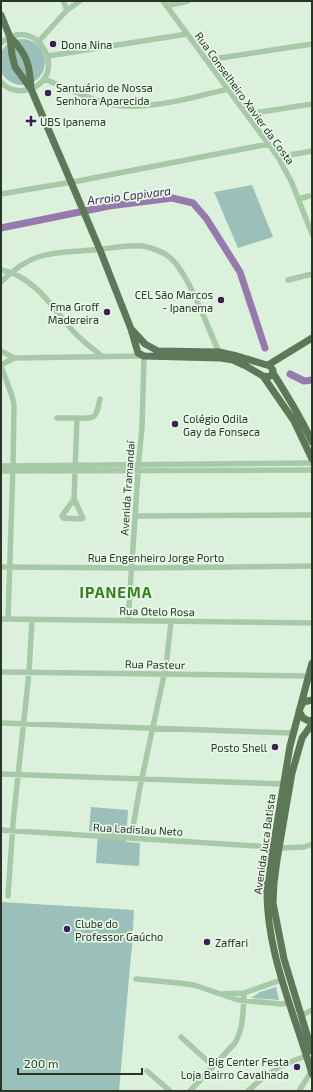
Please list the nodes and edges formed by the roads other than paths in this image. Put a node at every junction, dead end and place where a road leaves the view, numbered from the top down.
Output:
1 (63, 1) edge
2 (80, 1) edge
3 (188, 1) edge
4 (164, 3) edge
5 (67, 10) junction
6 (1, 15) edge
7 (187, 34) junction
8 (10, 37) junction
9 (39, 41) junction
10 (1, 43) edge
11 (312, 44) edge
12 (19, 46) junction
13 (11, 50) junction
14 (48, 56) junction
15 (207, 60) junction
16 (27, 78) junction
17 (44, 79) junction
18 (1, 84) edge
19 (31, 89) junction
20 (228, 89) junction
21 (312, 104) edge
22 (247, 114) junction
23 (268, 144) junction
24 (312, 151) edge
25 (278, 157) junction
26 (71, 182) junction
27 (1, 194) edge
28 (309, 196) dead end
29 (299, 199) junction
30 (312, 234) edge
31 (100, 250) junction
32 (1, 270) edge
33 (11, 272) junction
34 (312, 274) edge
35 (288, 280) dead end
36 (1, 282) edge
37 (131, 329) junction
38 (312, 338) edge
39 (147, 346) junction
40 (1, 351) edge
41 (219, 352) junction
42 (141, 353) junction
43 (103, 357) junction
44 (14, 358) junction
45 (1, 365) edge
46 (270, 368) junction
47 (262, 376) junction
48 (100, 399) dead end
49 (57, 418) dead end
50 (76, 418) junction
51 (312, 442) edge
52 (312, 459) edge
53 (312, 463) edge
54 (1, 466) edge
55 (252, 467) junction
56 (76, 468) junction
57 (138, 468) junction
58 (13, 469) junction
59 (312, 470) edge
60 (1, 471) edge
61 (74, 499) dead end
62 (312, 515) edge
63 (136, 516) junction
64 (312, 566) edge
65 (1, 568) edge
66 (9, 568) junction
67 (132, 568) junction
68 (1, 619) edge
69 (8, 619) junction
70 (32, 620) junction
71 (128, 621) junction
72 (171, 622) junction
73 (312, 622) edge
74 (312, 663) edge
75 (1, 672) edge
76 (29, 672) junction
77 (164, 674) junction
78 (308, 676) junction
79 (312, 700) edge
80 (299, 708) junction
81 (312, 720) edge
82 (1, 723) edge
83 (24, 724) junction
84 (312, 724) edge
85 (152, 728) junction
86 (293, 733) junction
87 (1, 774) edge
88 (18, 774) junction
89 (142, 779) junction
90 (284, 784) junction
91 (1, 830) edge
92 (12, 831) junction
93 (131, 838) junction
94 (312, 844) edge
95 (276, 847) junction
96 (8, 896) dead end
97 (136, 979) dead end
98 (281, 980) junction
99 (244, 993) junction
100 (220, 994) junction
101 (244, 1001) junction
102 (288, 1003) junction
103 (312, 1010) edge
104 (301, 1016) junction
105 (181, 1037) dead end
106 (312, 1050) edge
107 (306, 1056) junction
108 (213, 1066) junction
109 (147, 1071) dead end
110 (312, 1073) edge
111 (170, 1091) edge
112 (190, 1091) edge
113 (248, 1091) edge
114 (299, 1091) edge

1 - 5 street
2 - 5 street
3 - 4 street
4 - 7 street, Rua Conselheiro Xavier da Costa
5 - 9 street
6 - 8 main road, Avenida Tramandaí
7 - 14 street
7 - 15 street, Rua Conselheiro Xavier da Costa
8 - 9 street
8 - 10 street
8 - 12 main road, Avenida Tramandaí
8 - 13 main road, Avenida Tramandaí
9 - 14 street
11 - 15 street
12 - 13 main road
12 - 16 main road, Avenida Tramandaí
13 - 16 main road, Avenida Tramandaí
14 - 17 street
15 - 20 street, Rua Conselheiro Xavier da Costa
16 - 19 main road, Avenida Tramandaí
17 - 19 street
17 - 20 street
18 - 19 street
19 - 26 main road, Avenida Tramandaí
20 - 22 street, Rua Conselheiro Xavier da Costa
21 - 22 street
22 - 23 street, Rua Conselheiro Xavier da Costa
23 - 25 street, Rua Conselheiro Xavier da Costa
23 - 26 street
24 - 25 street
25 - 29 street, Rua Conselheiro Xavier da Costa
26 - 27 street
26 - 31 main road, Avenida Tramandaí
28 - 29 street
29 - 30 street, Rua Conselheiro Xavier da Costa
31 - 33 street
31 - 37 main road, Avenida Tramandaí
31 - 41 street
32 - 33 street
33 - 36 street
33 - 43 street
34 - 35 street
37 - 39 main road, Avenida Tramandaí
37 - 42 main road, Avenida Tramandaí
38 - 46 main road
39 - 41 main road
39 - 42 main road
39 - 42 main road
40 - 44 street
41 - 46 main road
42 - 43 street
42 - 47 main road
42 - 57 street, Avenida Tramandaí
43 - 44 street
44 - 45 street
45 - 58 street
46 - 47 main road
46 - 47 main road
46 - 51 main road
47 - 52 main road
48 - 50 street
49 - 50 street
50 - 56 street
53 - 55 street
54 - 58 street
55 - 57 street
55 - 59 street
56 - 57 street
56 - 58 street
56 - 61 street
57 - 63 street, Avenida Tramandaí
58 - 60 street
58 - 66 street
62 - 63 street
63 - 67 street, Avenida Tramandaí
64 - 67 street, Rua Engenheiro Jorge Porto
65 - 66 street, Rua Engenheiro Jorge Porto
66 - 67 street, Rua Engenheiro Jorge Porto
66 - 69 street
67 - 71 street, Avenida Tramandaí
68 - 69 street, Rua Otelo Rosa
69 - 70 street, Rua Otelo Rosa
70 - 71 street, Rua Otelo Rosa
70 - 76 street
71 - 72 street, Rua Otelo Rosa
72 - 73 street, Rua Otelo Rosa
72 - 77 street
74 - 78 main road, Avenida Juca Batista
75 - 76 street, Rua Pasteur
76 - 77 street, Rua Pasteur
76 - 83 street
77 - 78 street, Rua Pasteur
77 - 85 street
78 - 80 main road, Avenida Juca Batista
79 - 80 main road
80 - 81 main road
80 - 86 main road, Avenida Juca Batista
82 - 83 street
83 - 85 street
83 - 88 street
84 - 95 main road, Avenida Juca Batista
85 - 86 street
85 - 89 street
86 - 90 main road, Avenida Juca Batista
87 - 88 street
88 - 89 street
88 - 92 street
89 - 90 street
89 - 93 street
90 - 95 main road, Avenida Juca Batista
91 - 92 street, Rua Ladislau Neto
92 - 93 street, Rua Ladislau Neto
92 - 96 street
93 - 95 street, Rua Ladislau Neto
94 - 95 street, Rua Ladislau Neto
95 - 98 main road, Avenida Juca Batista
95 - 104 main road, Avenida Juca Batista
97 - 100 street
98 - 99 street
98 - 102 main road, Avenida Juca Batista
99 - 100 street
99 - 101 street
100 - 101 street
101 - 102 street
101 - 108 street
102 - 107 main road, Avenida Juca Batista
103 - 104 street
104 - 106 main road, Avenida Juca Batista
105 - 108 street
107 - 110 main road, Avenida Juca Batista
107 - 113 street
108 - 112 street
109 - 111 street
110 - 114 street

